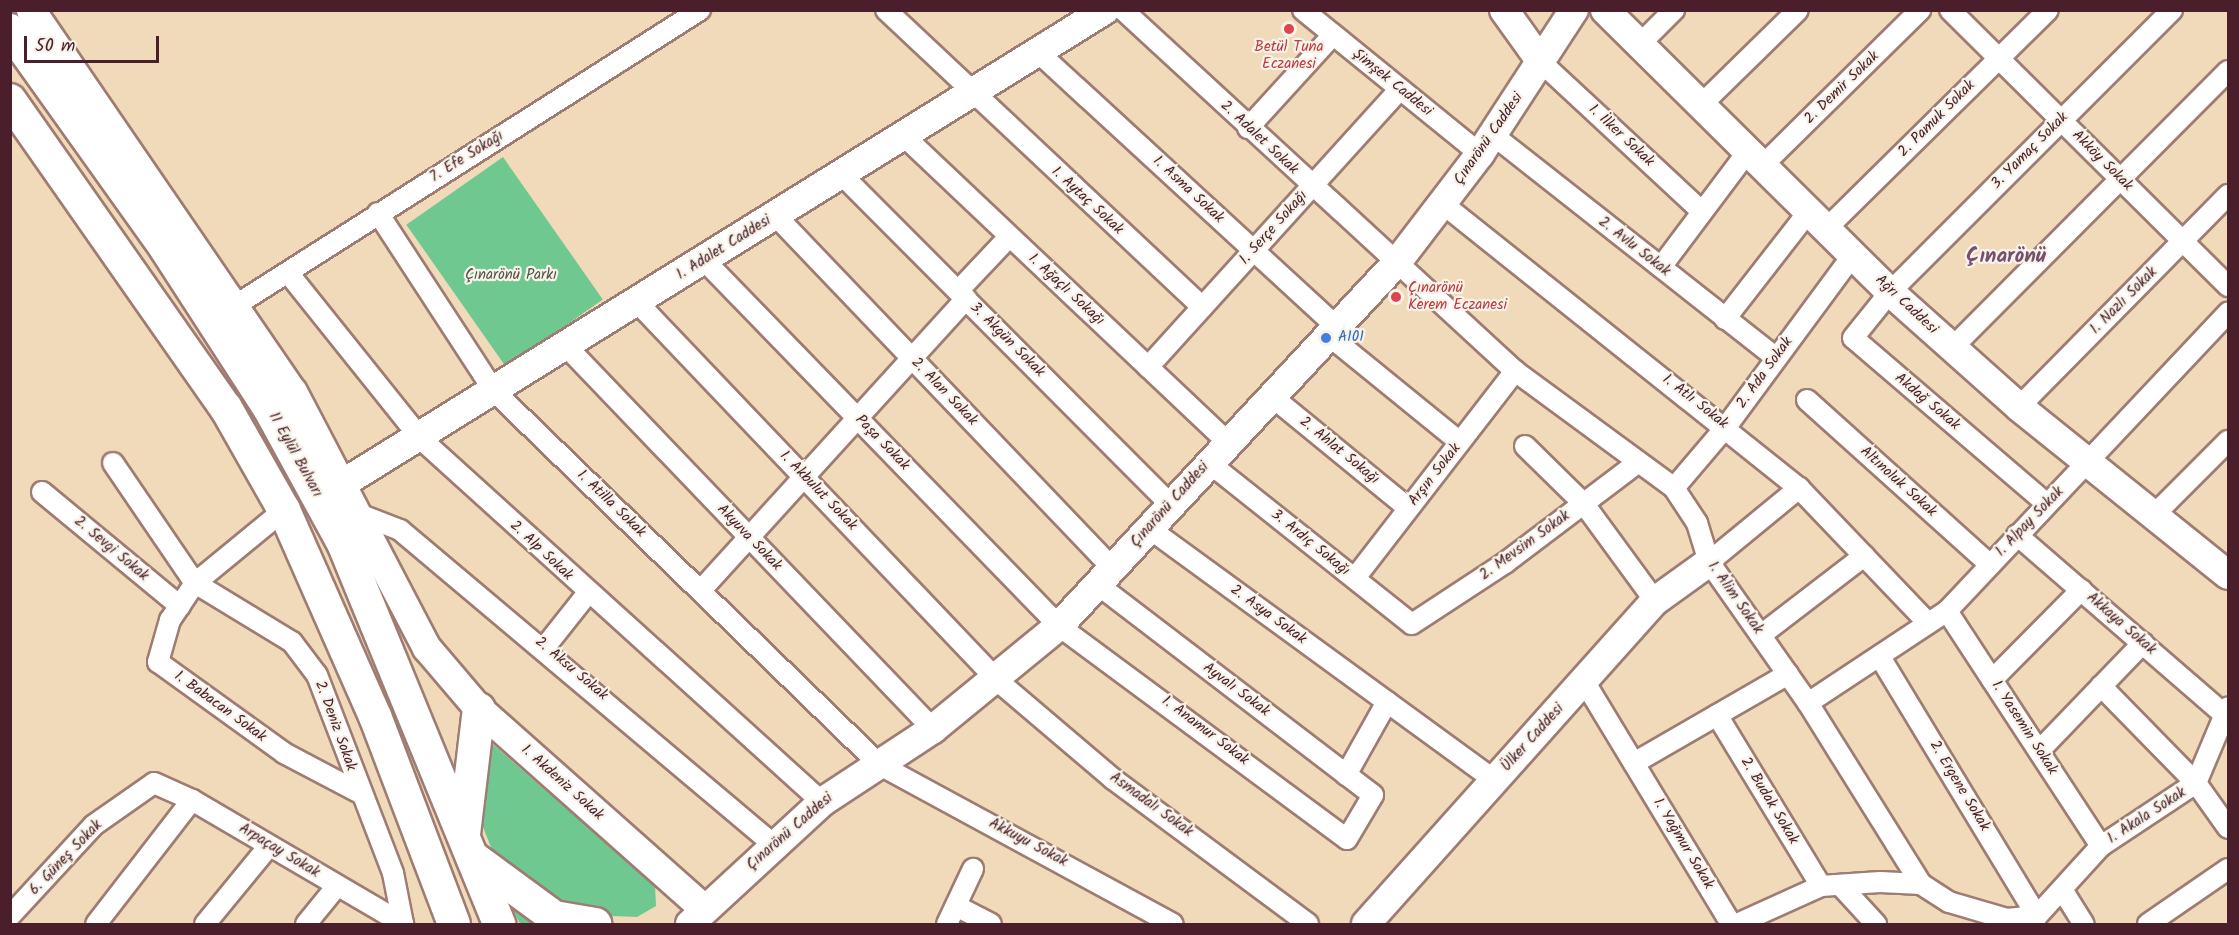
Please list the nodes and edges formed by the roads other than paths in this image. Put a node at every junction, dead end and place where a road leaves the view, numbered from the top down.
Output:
1 (31, 10) edge
2 (700, 10) edge
3 (886, 10) edge
4 (1106, 10) edge
5 (1123, 10) edge
6 (1303, 10) edge
7 (1574, 10) edge
8 (1605, 10) edge
9 (1674, 10) edge
10 (1798, 10) edge
11 (1920, 10) edge
12 (1950, 10) edge
13 (2048, 10) edge
14 (2172, 10) edge
15 (1512, 16) edge
16 (10, 30) edge
17 (1333, 35) junction
18 (1641, 43) junction
19 (1040, 54) junction
20 (1999, 59) junction
21 (1542, 63) junction
22 (2229, 71) edge
23 (1400, 89) junction
24 (973, 95) junction
25 (10, 100) edge
26 (1702, 104) junction
27 (2061, 120) junction
28 (1248, 128) junction
29 (906, 138) junction
30 (1487, 145) junction
31 (1756, 157) junction
32 (842, 175) junction
33 (2120, 179) junction
34 (1312, 187) junction
35 (2229, 195) edge
36 (1443, 204) junction
37 (1700, 210) junction
38 (378, 213) junction
39 (776, 216) junction
40 (1818, 219) junction
41 (1009, 237) junction
42 (2183, 241) junction
43 (1254, 250) junction
44 (1853, 255) junction
45 (704, 260) junction
46 (1395, 265) junction
47 (1660, 267) junction
48 (289, 274) junction
49 (2229, 286) edge
50 (1890, 292) junction
51 (962, 295) junction
52 (637, 302) junction
53 (236, 305) junction
54 (1202, 307) junction
55 (2229, 313) edge
56 (1725, 319) junction
57 (1332, 330) junction
58 (566, 346) junction
59 (1952, 348) junction
60 (1776, 358) junction
61 (912, 359) junction
62 (1148, 367) junction
63 (1515, 371) junction
64 (494, 392) junction
65 (1270, 394) junction
66 (1807, 400) dead end
67 (2019, 407) junction
68 (857, 418) junction
69 (1726, 427) junction
70 (421, 439) junction
71 (2229, 441) edge
72 (1460, 442) junction
73 (1525, 446) dead end
74 (1217, 452) junction
75 (2091, 460) junction
76 (113, 463) dead end
77 (1636, 464) junction
78 (804, 477) junction
79 (342, 484) junction
80 (1674, 488) junction
81 (1799, 488) junction
82 (42, 492) dead end
83 (1584, 504) junction
84 (2047, 504) junction
85 (1171, 505) junction
86 (1408, 508) junction
87 (284, 510) junction
88 (356, 513) junction
89 (2154, 515) junction
90 (1150, 529) junction
91 (2017, 535) junction
92 (749, 537) junction
93 (1864, 556) junction
94 (1709, 562) junction
95 (1989, 564) junction
96 (2226, 569) edge
97 (1106, 577) junction
98 (1355, 579) junction
99 (195, 583) junction
100 (700, 590) junction
101 (2081, 590) junction
102 (587, 594) junction
103 (1655, 601) junction
104 (180, 606) junction
105 (1947, 611) junction
106 (1928, 623) junction
107 (1412, 624) joint
108 (1059, 626) junction
109 (1761, 635) junction
110 (2143, 643) junction
111 (545, 647) junction
112 (1880, 657) junction
113 (1788, 674) junction
114 (1992, 680) junction
115 (998, 681) junction
116 (1584, 681) junction
117 (2102, 686) junction
118 (1387, 702) junction
119 (1808, 703) junction
120 (479, 709) junction
121 (2226, 710) edge
122 (1717, 716) junction
123 (933, 729) junction
124 (2039, 752) junction
125 (1634, 763) junction
126 (880, 765) junction
127 (1346, 775) junction
128 (1495, 781) junction
129 (154, 783) joint
130 (2196, 783) junction
131 (360, 793) junction
132 (1373, 795) joint
133 (192, 800) junction
134 (822, 802) junction
135 (2225, 818) edge
136 (424, 843) junction
137 (773, 844) junction
138 (269, 846) junction
139 (2101, 846) junction
140 (467, 848) junction
141 (972, 869) dead end
142 (2229, 869) edge
143 (1921, 884) junction
144 (337, 886) junction
145 (1821, 886) junction
146 (1841, 886) junction
147 (2063, 891) junction
148 (956, 906) junction
149 (10, 916) edge
150 (698, 917) edge
151 (2032, 920) edge
152 (96, 924) edge
153 (205, 924) edge
154 (306, 924) edge
155 (403, 924) edge
156 (436, 924) edge
157 (454, 924) edge
158 (499, 924) edge
159 (595, 924) edge
160 (947, 924) edge
161 (991, 924) edge
162 (1173, 924) edge
163 (1308, 924) edge
164 (1366, 924) edge
165 (1731, 924) edge
166 (1737, 924) edge
167 (1876, 924) edge
168 (2084, 924) edge
169 (2148, 924) edge

1 - 53 main road, 1. Akdeniz Sokak
2 - 38 street, 7. Efe Sokağı
3 - 24 street, 1. Aytaç Sokak
4 - 19 main road, 1. Adalet Caddesi
5 - 28 street, 2. Adalet Sokak
6 - 17 street, Şimşek Caddesi
7 - 21 main road, Çınarönü Caddesi
8 - 18 main road, Ağrı Caddesi
9 - 18 street
10 - 26 street
11 - 31 street, 2. Demir Sokak
12 - 20 street, Akköy Sokak
13 - 20 street, 2. Pamuk Sokak
14 - 27 street, 3. Yamaç Sokak
15 - 21 main road
16 - 140 main road, 11 Eylül Bulvarı
17 - 23 street, Şimşek Caddesi
17 - 28 street
18 - 26 main road, Ağrı Caddesi
19 - 24 main road, 1. Adalet Caddesi
19 - 43 street, 1. Asma Sokak
20 - 27 street, Akköy Sokak
20 - 40 street, 2. Pamuk Sokak
21 - 30 main road, Çınarönü Caddesi
21 - 37 street, 1. İlker Sokak
22 - 33 street
23 - 30 street, Şimşek Caddesi
23 - 34 street, 1. Serçe Sokağı
24 - 29 main road, 1. Adalet Caddesi
24 - 54 street, 1. Aytaç Sokak
25 - 87 main road
26 - 31 main road, Ağrı Caddesi
27 - 33 street, Akköy Sokak
27 - 50 street, 3. Yamaç Sokak
28 - 34 street, 2. Adalet Sokak
29 - 32 main road, 1. Adalet Caddesi
29 - 41 street, 1. Ağaçlı Sokağı
30 - 36 main road, Çınarönü Caddesi
30 - 47 street, 2. Avlu Sokak
31 - 37 street, 2. Demir Sokak
31 - 40 main road, Ağrı Caddesi
32 - 39 main road, 1. Adalet Caddesi
32 - 51 street, 3. Akgün Sokak
33 - 42 street, Akköy Sokak
33 - 59 street
34 - 43 street, 1. Serçe Sokağı
34 - 46 street, 2. Adalet Sokak
35 - 42 street, 1. Nazlı Sokak
36 - 46 main road, Çınarönü Caddesi
36 - 69 street, 1. Atlı Sokak
37 - 47 street, 2. Demir Sokak
38 - 48 street, 7. Efe Sokağı
38 - 64 street, 1. Atilla Sokak
39 - 45 main road, 1. Adalet Caddesi
39 - 61 street, 2. Alan Sokak
40 - 44 main road, Ağrı Caddesi
40 - 56 street, 2. Pamuk Sokak
41 - 51 street
41 - 62 street, 1. Ağaçlı Sokağı
42 - 49 street, Akköy Sokak
42 - 67 street, 1. Nazlı Sokak
43 - 54 street, 1. Serçe Sokağı
43 - 57 street, 1. Asma Sokak
44 - 50 main road, Ağrı Caddesi
44 - 60 street, 2. Ada Sokak
45 - 52 main road, 1. Adalet Caddesi
45 - 68 street, Paşa Sokak
46 - 57 main road, Çınarönü Caddesi
46 - 63 street, 1. Alim Sokak
47 - 56 street, 2. Avlu Sokak
48 - 53 street, 7. Efe Sokağı
48 - 70 street, 2. Alp Sokak
50 - 59 main road, Ağrı Caddesi
50 - 84 street, Akdağ Sokak
51 - 61 street
51 - 85 street, 3. Akgün Sokak
52 - 58 main road, 1. Adalet Caddesi
52 - 78 street, 1. Akbulut Sokak
53 - 79 main road, 1. Akdeniz Sokak
54 - 62 street, 1. Serçe Sokağı
55 - 75 street, 1. Alpay Sokak
56 - 60 street, 2. Avlu Sokak
57 - 65 main road, Çınarönü Caddesi
57 - 72 street, 1. Asma Sokak
58 - 64 main road, 1. Adalet Caddesi
58 - 92 street, Akyuva Sokak
59 - 67 main road, Ağrı Caddesi
60 - 69 street, 2. Ada Sokak
61 - 68 street
61 - 97 street, 2. Alan Sokak
62 - 74 street, 1. Ağaçlı Sokağı
63 - 72 street, Arşın Sokak
63 - 77 street, 1. Alim Sokak
64 - 70 main road, 1. Adalet Caddesi
64 - 100 street, 1. Atilla Sokak
65 - 74 main road, Çınarönü Caddesi
65 - 86 street, 2. Ahlat Sokağı
66 - 95 street, Altınoluk Sokak
67 - 75 main road, Ağrı Caddesi
68 - 78 street
68 - 108 street, Paşa Sokak
69 - 80 street, 2. Ada Sokak
69 - 81 street, 1. Atlı Sokak
70 - 79 main road, 1. Adalet Caddesi
70 - 102 street, 2. Alp Sokak
71 - 89 street
72 - 86 street, Arşın Sokak
73 - 83 street
74 - 85 main road, Çınarönü Caddesi
74 - 98 street, 3. Ardıç Sokağı
75 - 84 street, 1. Alpay Sokak
75 - 89 main road, Ağrı Caddesi
76 - 99 street
77 - 80 street, 1. Alim Sokak
77 - 83 street, 2. Mevsim Sokak
78 - 92 street
78 - 115 street, 1. Akbulut Sokak
79 - 88 main road, 1. Akdeniz Sokak
80 - 94 street, 1. Alim Sokak
81 - 93 street, 1. Atlı Sokak
81 - 94 street
82 - 104 street, 2. Sevgi Sokak
83 - 103 street
83 - 107 street, 2. Mevsim Sokak
84 - 91 street, 1. Alpay Sokak
85 - 90 main road, Çınarönü Caddesi
86 - 98 street, Arşın Sokak
87 - 99 street, 1. Babacan Sokak
87 - 136 main road
88 - 111 street, 2. Aksu Sokak
88 - 120 main road, 1. Akdeniz Sokak
89 - 96 main road, Ağrı Caddesi
90 - 97 main road, Çınarönü Caddesi
90 - 118 street, 2. Asya Sokak
91 - 95 street, 1. Alpay Sokak
91 - 101 street, Akkaya Sokak
92 - 100 street
92 - 123 street, Akyuva Sokak
93 - 106 street, 1. Atlı Sokak
93 - 109 street
94 - 103 main road, Ülker Caddesi
94 - 109 street, 1. Alim Sokak
95 - 105 street, 1. Alpay Sokak
97 - 108 main road, Çınarönü Caddesi
97 - 127 street, Ayvalı Sokak
98 - 107 street, 3. Ardıç Sokağı
99 - 104 street, 1. Babacan Sokak
99 - 131 street, 2. Deniz Sokak
100 - 126 street, 1. Atilla Sokak
101 - 110 street, Akkaya Sokak
101 - 114 street
102 - 111 street
102 - 134 street, 2. Alp Sokak
103 - 116 main road, Ülker Caddesi
104 - 131 street, 1. Babacan Sokak
105 - 106 street, 1. Alpay Sokak
105 - 114 street, 1. Yasemin Sokak
106 - 112 street, 1. Alpay Sokak
108 - 115 main road, Çınarönü Caddesi
108 - 132 street, 1. Anamur Sokak
109 - 113 street, 1. Alim Sokak
110 - 117 street
110 - 121 street, Akkaya Sokak
111 - 137 street, 2. Aksu Sokak
112 - 119 street, 1. Alpay Sokak
112 - 151 street, 2. Ergene Sokak
113 - 119 street, 1. Alim Sokak
113 - 122 street
114 - 124 street, 1. Yasemin Sokak
115 - 123 main road, Çınarönü Caddesi
115 - 163 street, Asmadalı Sokak
116 - 125 street, 1. Yağmur Sokak
116 - 128 main road, Ülker Caddesi
117 - 124 street
117 - 130 street
118 - 127 street
118 - 128 street, 2. Asya Sokak
119 - 143 street, 1. Alim Sokak
120 - 140 main road
120 - 150 main road, 1. Akdeniz Sokak
121 - 130 street, 1. Akala Sokak
122 - 125 street
122 - 145 street, 2. Budak Sokak
123 - 126 main road, Çınarönü Caddesi
124 - 139 street, 1. Yasemin Sokak
125 - 165 street, 1. Yağmur Sokak
126 - 134 main road, Çınarönü Caddesi
126 - 162 street, Akkuyu Sokak
127 - 132 street, Ayvalı Sokak
128 - 164 main road, Ülker Caddesi
129 - 133 street, Arpaçay Sokak
129 - 149 street, 6. Güneş Sokak
130 - 135 street
130 - 139 street, 1. Akala Sokak
131 - 155 street, 2. Deniz Sokak
133 - 138 street, Arpaçay Sokak
133 - 152 street
134 - 137 main road, Çınarönü Caddesi
136 - 156 main road
136 - 157 main road
137 - 150 main road, Çınarönü Caddesi
138 - 144 street, Arpaçay Sokak
138 - 153 street
139 - 147 street, 1. Akala Sokak
140 - 158 main road, 11 Eylül Bulvarı
140 - 159 main road
141 - 148 street
142 - 169 street
143 - 146 street
143 - 151 street
144 - 154 street
144 - 155 street, Arpaçay Sokak
145 - 146 street
145 - 166 street
146 - 167 street
147 - 151 street, 1. Akala Sokak
147 - 168 street
148 - 160 street
148 - 161 street

